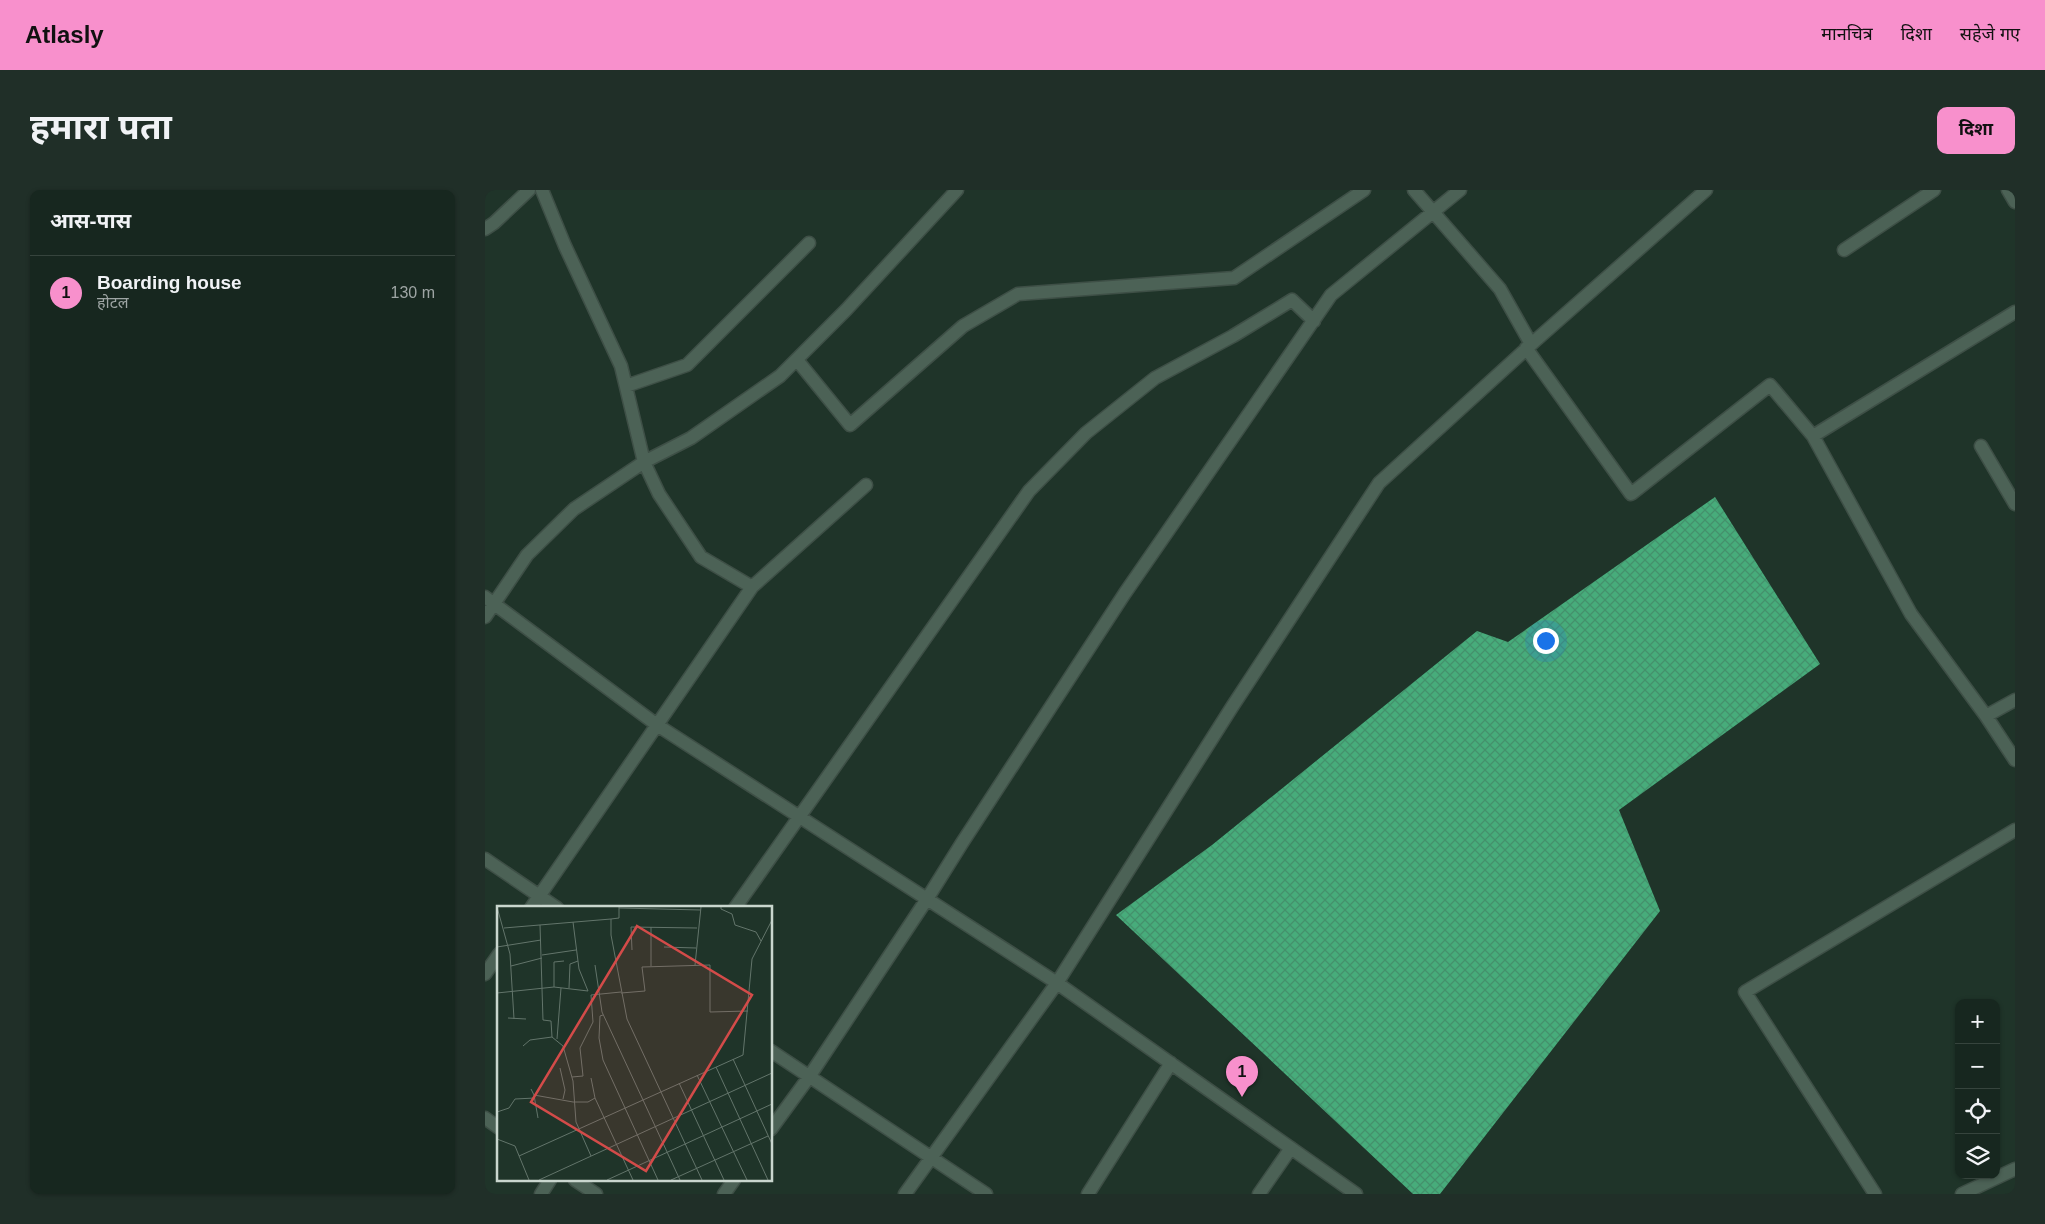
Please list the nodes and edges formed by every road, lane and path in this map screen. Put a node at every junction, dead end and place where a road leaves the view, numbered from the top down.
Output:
1 (542, 190) edge
2 (957, 190) edge
3 (1364, 190) edge
4 (1414, 190) edge
5 (1460, 190) edge
6 (1706, 190) edge
7 (1934, 190) edge
8 (2008, 190) edge
9 (521, 193) edge
10 (2015, 202) edge
11 (1433, 212) junction
12 (485, 229) edge
13 (809, 243) dead end
14 (1843, 250) dead end
15 (2015, 312) edge
16 (1314, 321) junction
17 (1528, 346) junction
18 (797, 360) junction
19 (625, 386) junction
20 (1813, 436) junction
21 (1981, 446) dead end
22 (644, 462) junction
23 (865, 485) dead end
24 (2015, 504) edge
25 (752, 587) junction
26 (490, 600) edge
27 (485, 617) edge
28 (2015, 700) edge
29 (1986, 716) junction
30 (657, 725) junction
31 (2015, 760) edge
32 (799, 817) junction
33 (2015, 830) edge
34 (485, 859) edge
35 (539, 895) junction
36 (927, 899) junction
37 (532, 906) edge
38 (554, 906) edge
39 (736, 906) edge
40 (497, 957) edge
41 (485, 974) edge
42 (1057, 983) junction
43 (773, 1052) edge
44 (1171, 1063) junction
45 (809, 1077) junction
46 (485, 1118) edge
47 (497, 1127) edge
48 (773, 1127) edge
49 (1291, 1148) junction
50 (931, 1157) junction
51 (2015, 1169) edge
52 (549, 1182) edge
53 (578, 1182) edge
54 (733, 1182) edge
55 (541, 1194) edge
56 (596, 1194) edge
57 (724, 1194) edge
58 (905, 1194) edge
59 (986, 1194) edge
60 (1088, 1194) edge
61 (1259, 1194) edge
62 (1356, 1194) edge
63 (1875, 1194) edge
64 (1962, 1194) edge

1 - 19 street
2 - 18 street
3 - 18 street
4 - 11 street
5 - 11 street
6 - 17 street
7 - 14 street
8 - 10 street
9 - 12 street
11 - 16 street
11 - 17 street
13 - 19 street
15 - 20 street
16 - 32 street
16 - 36 street
17 - 20 street
17 - 42 street
18 - 22 street
19 - 22 street
20 - 29 street
21 - 24 street
22 - 25 street
22 - 26 street
23 - 25 street
25 - 30 street
26 - 27 street
26 - 30 street
28 - 29 street
29 - 31 street
30 - 32 street
30 - 35 street
32 - 36 street
32 - 39 street
33 - 63 street
34 - 35 street
35 - 37 street
35 - 38 street
36 - 42 street
36 - 45 street
40 - 41 street
42 - 44 street
42 - 50 street
43 - 45 street
44 - 49 street
44 - 60 street
45 - 48 street
45 - 50 street
46 - 47 street
49 - 61 street
49 - 62 street
50 - 58 street
50 - 59 street
51 - 64 street
52 - 55 street
53 - 56 street
54 - 57 street

